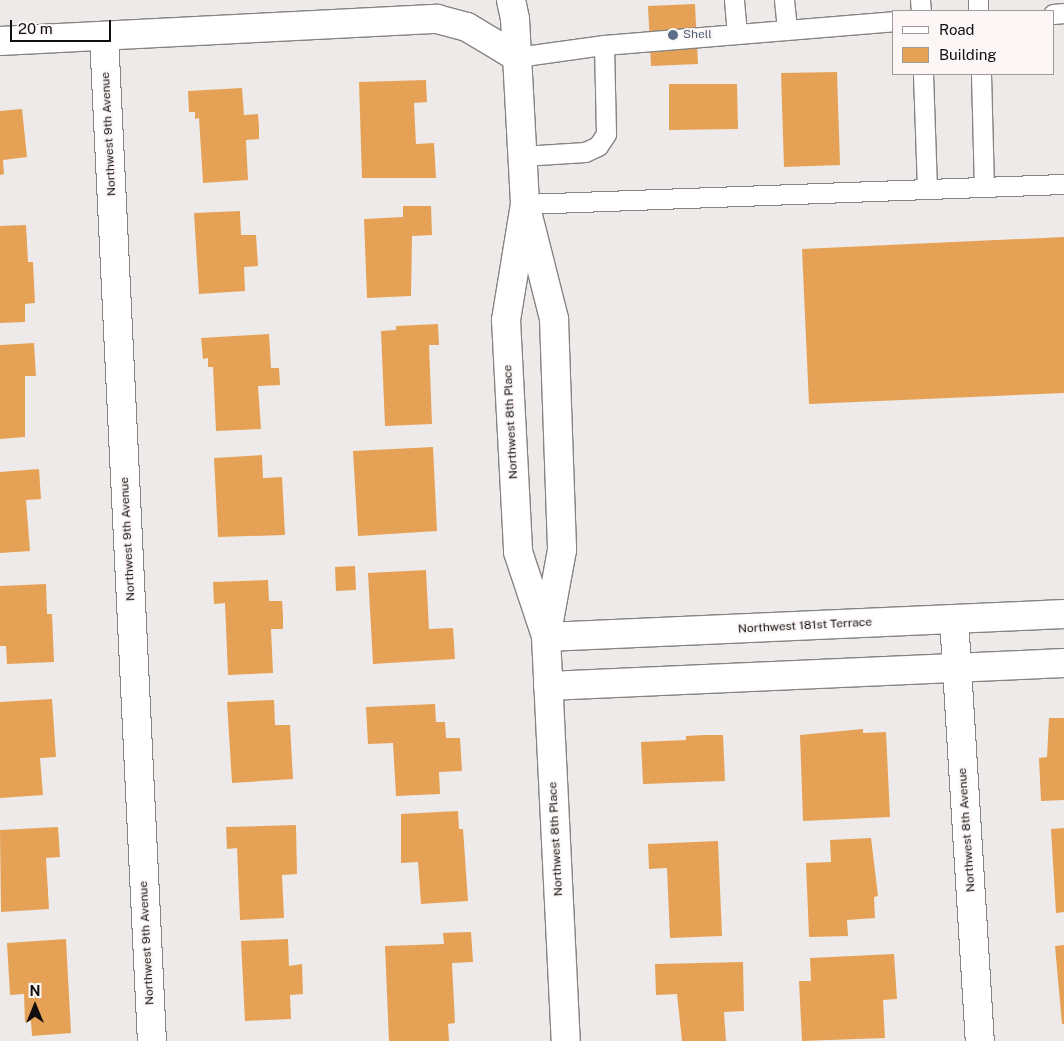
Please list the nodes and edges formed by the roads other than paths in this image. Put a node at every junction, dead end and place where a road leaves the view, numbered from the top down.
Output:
1 (511, 0) edge
2 (734, 0) edge
3 (784, 0) edge
4 (892, 20) edge
5 (787, 29) junction
6 (737, 34) junction
7 (104, 36) junction
8 (0, 41) edge
9 (604, 45) junction
10 (517, 57) junction
11 (923, 75) edge
12 (981, 75) edge
13 (522, 156) junction
14 (1064, 184) edge
15 (984, 187) junction
16 (927, 189) junction
17 (524, 204) junction
18 (1064, 614) edge
19 (954, 619) junction
20 (546, 637) junction
21 (1064, 663) edge
22 (957, 668) junction
23 (548, 686) junction
24 (152, 1041) edge
25 (566, 1041) edge
26 (980, 1041) edge

1 - 10 street, Northwest 8th Place
2 - 6 lane
3 - 5 lane
4 - 5 lane
5 - 6 lane
6 - 9 lane
7 - 8 street
7 - 10 street
7 - 24 street, Northwest 9th Avenue
9 - 10 lane
9 - 13 lane
10 - 13 street, Northwest 8th Place
11 - 16 lane
12 - 15 lane
13 - 17 street, Northwest 8th Place
14 - 15 lane
15 - 16 lane
16 - 17 lane
17 - 20 street, Northwest 8th Place
17 - 20 street, Northwest 8th Place
18 - 19 street, Northwest 181st Terrace
19 - 20 street, Northwest 181st Terrace
19 - 22 street, Northwest 8th Avenue
20 - 23 street, Northwest 8th Place
21 - 22 street
22 - 23 street
22 - 26 street, Northwest 8th Avenue
23 - 25 street, Northwest 8th Place

